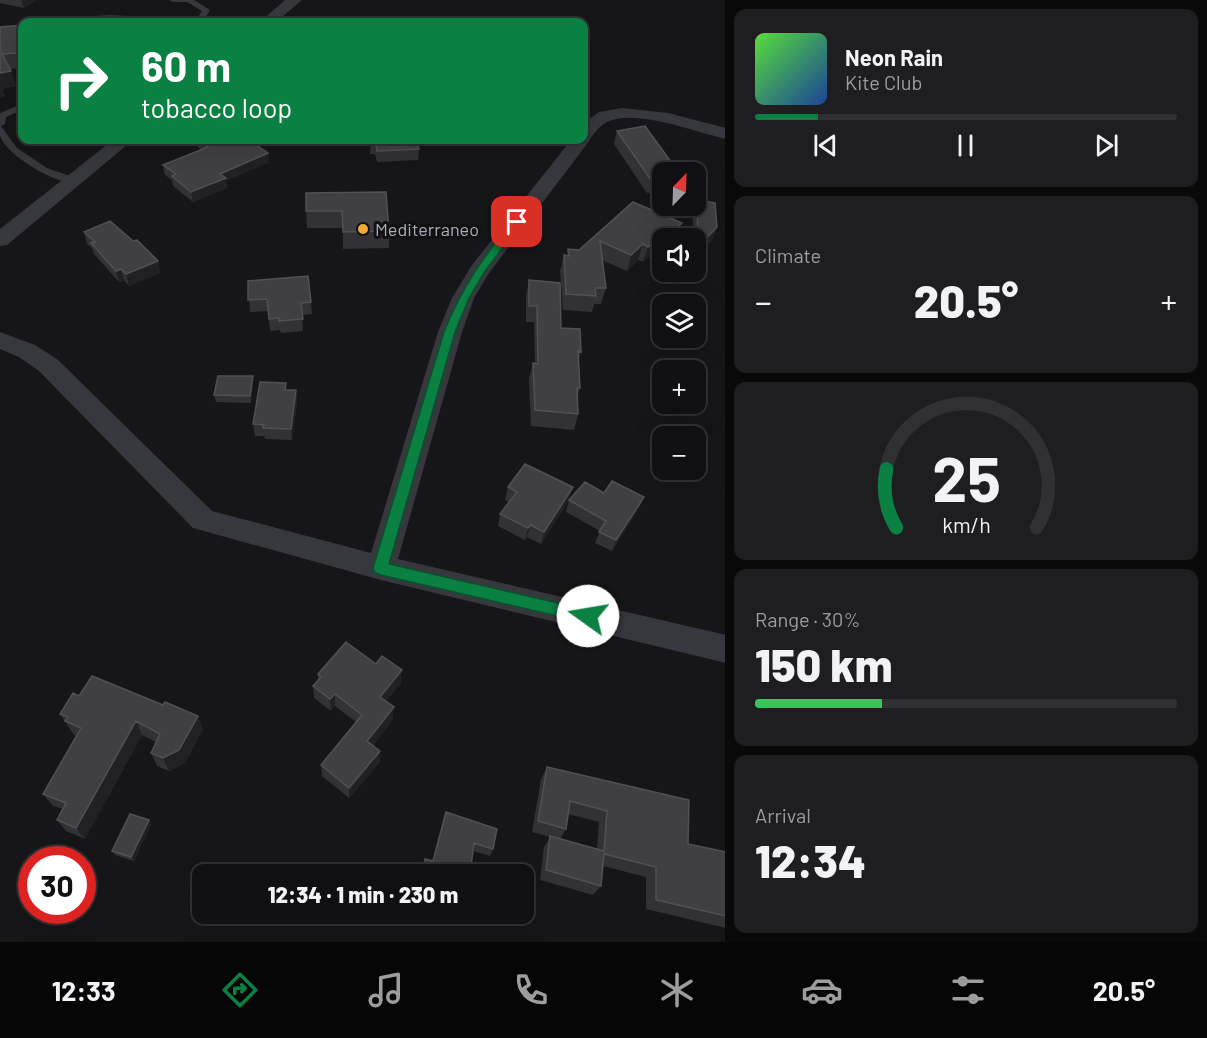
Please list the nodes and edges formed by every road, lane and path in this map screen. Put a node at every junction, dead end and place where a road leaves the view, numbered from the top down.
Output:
1 (173, 0) edge
2 (188, 0) edge
3 (294, 0) edge
4 (201, 18) edge
5 (272, 18) edge
6 (18, 109) edge
7 (0, 124) edge
8 (0, 129) edge
9 (588, 130) edge
10 (725, 134) edge
11 (119, 144) edge
12 (577, 144) edge
13 (75, 181) junction
14 (0, 240) edge
15 (0, 340) edge
16 (381, 568) junction
17 (725, 648) edge

1 - 2 lane
2 - 4 lane
3 - 5 street
6 - 7 lane
8 - 13 lane
9 - 10 street
11 - 13 street
12 - 16 street
13 - 14 street
15 - 16 street
16 - 17 street

